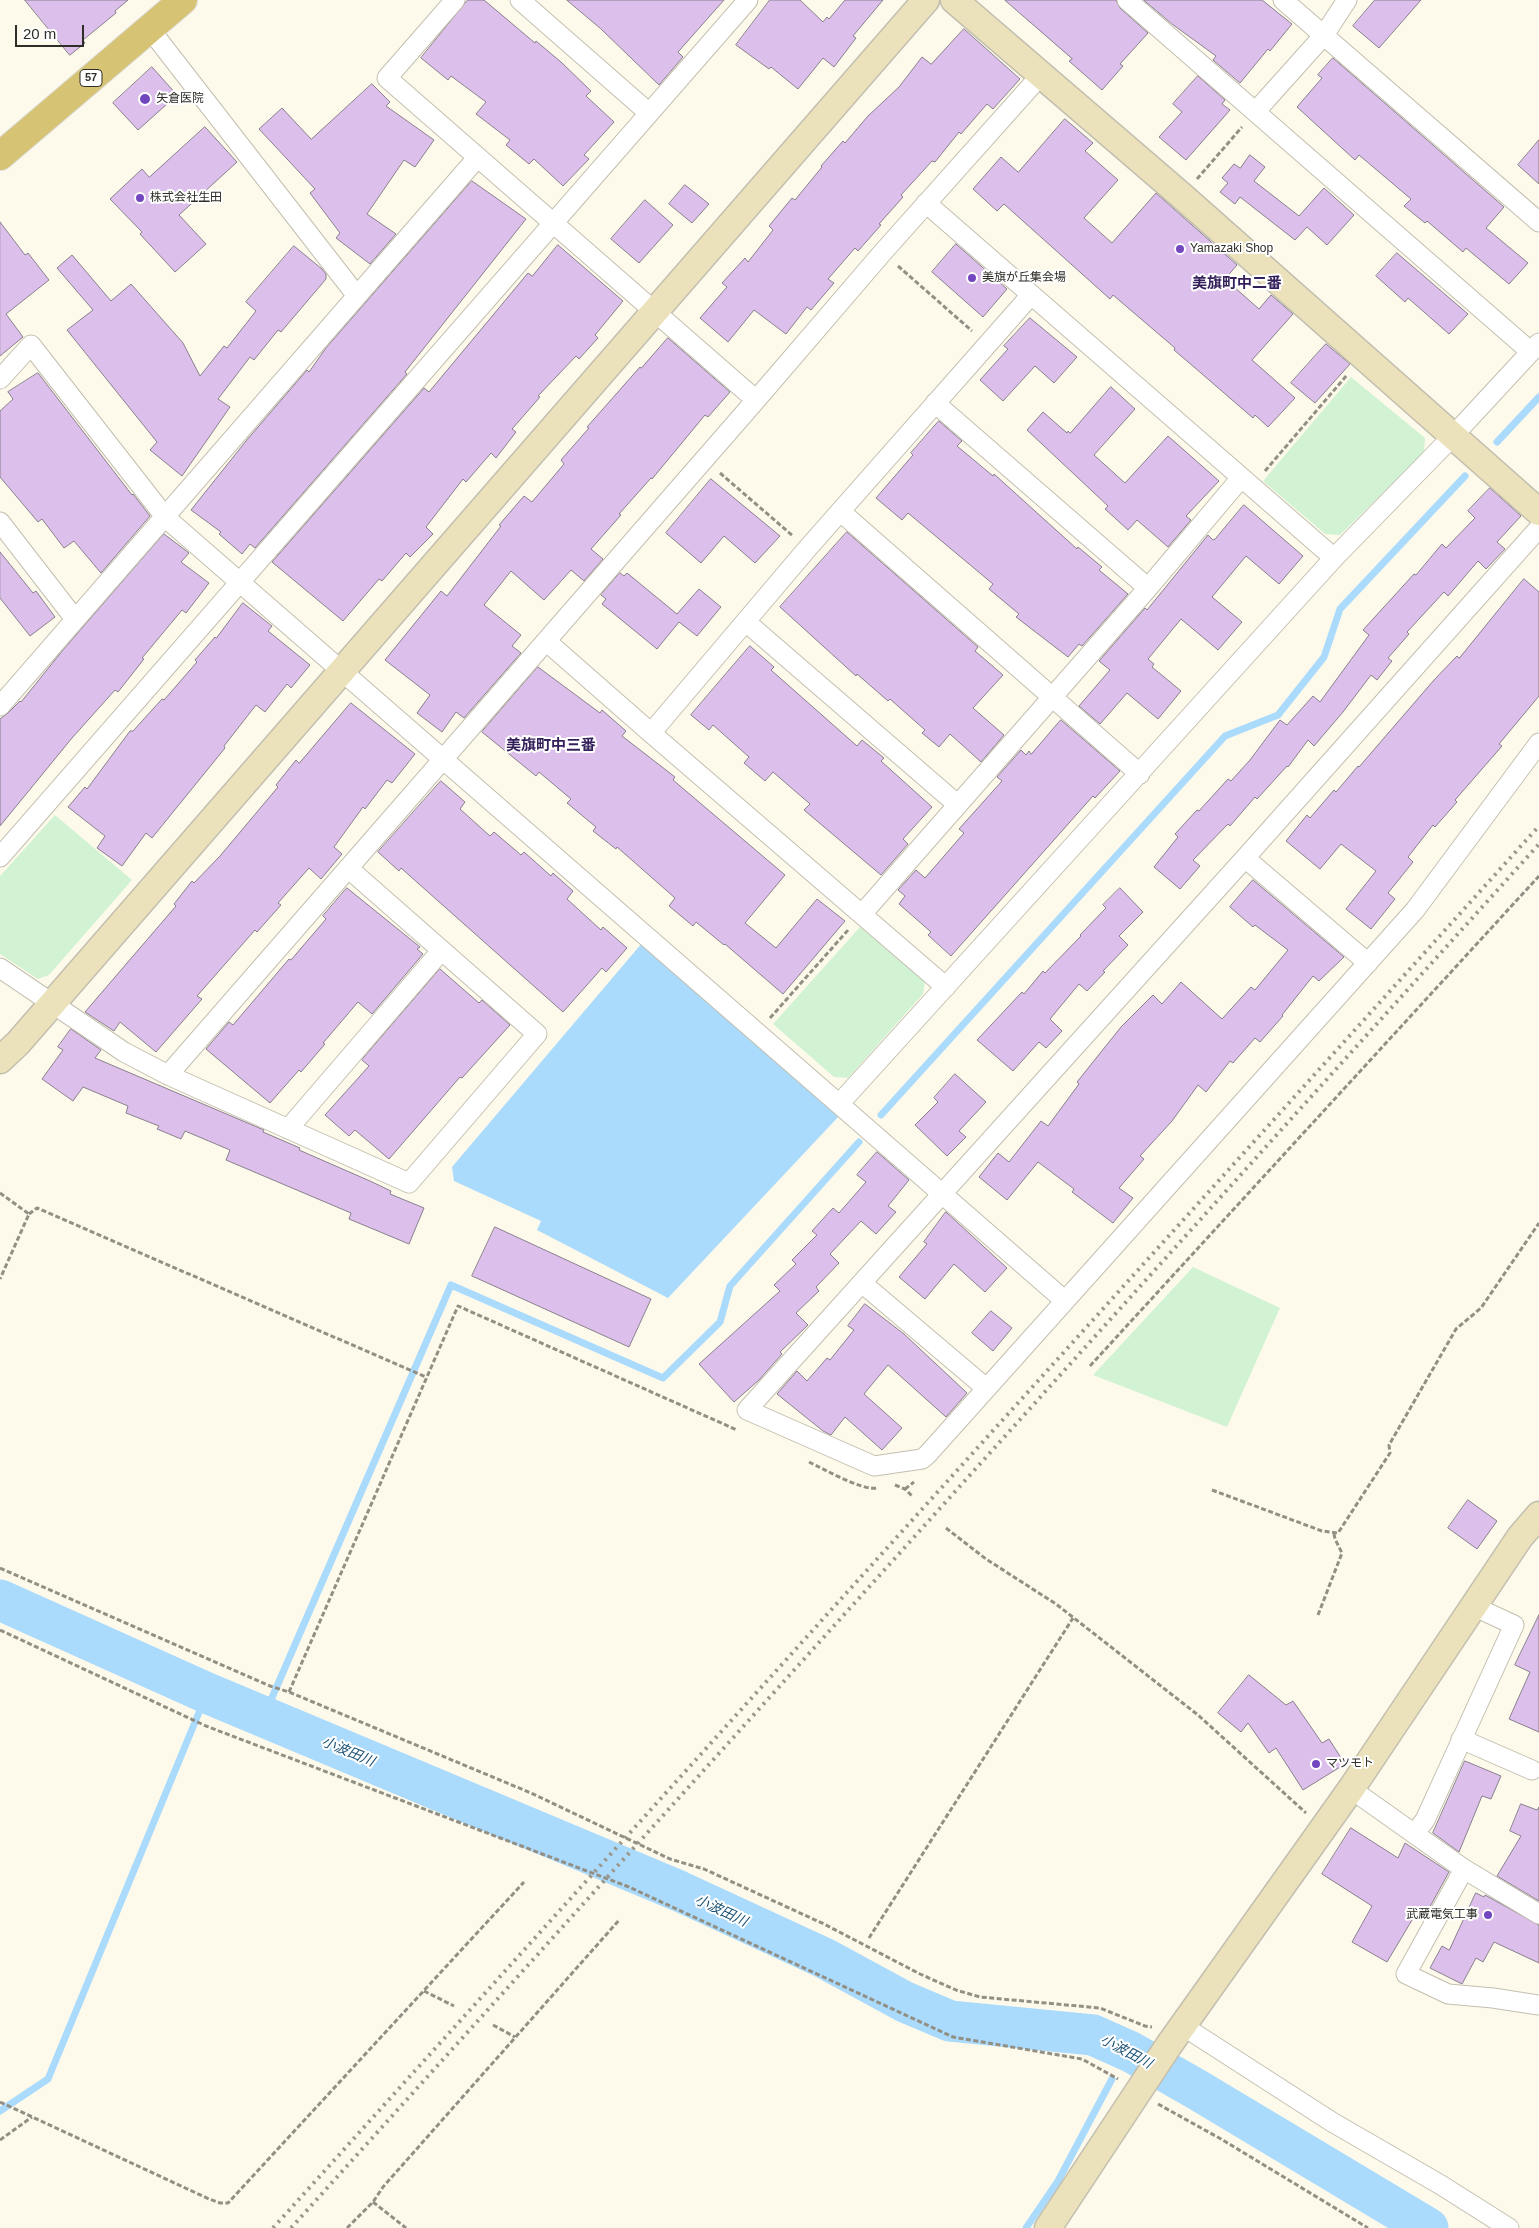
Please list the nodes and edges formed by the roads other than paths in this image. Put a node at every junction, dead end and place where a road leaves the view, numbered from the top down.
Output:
1 (183, 0) edge
2 (455, 0) edge
3 (520, 0) edge
4 (926, 0) edge
5 (954, 0) edge
6 (1127, 0) edge
7 (1283, 0) edge
8 (1347, 0) edge
9 (745, 1) edge
10 (149, 28) junction
11 (1324, 34) junction
12 (1041, 75) junction
13 (1256, 111) junction
14 (649, 113) junction
15 (0, 156) edge
16 (477, 158) junction
17 (926, 203) junction
18 (1539, 222) edge
19 (555, 224) junction
20 (1031, 295) junction
21 (358, 296) junction
22 (655, 311) junction
23 (1535, 348) edge
24 (0, 379) edge
25 (756, 400) junction
26 (935, 403) junction
27 (1452, 437) junction
28 (1246, 482) junction
29 (841, 512) junction
30 (1539, 512) edge
31 (166, 518) junction
32 (0, 522) edge
33 (1539, 528) edge
34 (1334, 558) junction
35 (240, 581) junction
36 (1148, 588) junction
37 (75, 619) junction
38 (746, 622) junction
39 (546, 641) junction
40 (341, 670) junction
41 (1052, 698) junction
42 (0, 706) edge
43 (651, 733) junction
44 (1539, 744) edge
45 (444, 759) junction
46 (1140, 774) junction
47 (958, 805) junction
48 (0, 858) edge
49 (1245, 858) junction
50 (348, 868) junction
51 (862, 914) junction
52 (441, 950) junction
53 (1368, 963) junction
54 (0, 968) edge
55 (946, 987) junction
56 (52, 1004) junction
57 (0, 1060) edge
58 (168, 1075) junction
59 (840, 1103) junction
60 (288, 1129) junction
61 (942, 1192) junction
62 (862, 1283) junction
63 (1064, 1300) junction
64 (986, 1388) junction
65 (1539, 1515) edge
66 (1473, 1606) junction
67 (1461, 1739) junction
68 (1532, 1770) dead end
69 (1351, 1789) junction
70 (1414, 1833) junction
71 (1464, 1869) junction
72 (1539, 1914) edge
73 (1539, 2005) edge
74 (1176, 2036) junction
75 (1048, 2228) edge
76 (1509, 2228) edge

1 - 10 main road, 57
2 - 16 street
3 - 14 street
4 - 22 street
5 - 12 street
6 - 13 street
7 - 11 street
8 - 11 street
9 - 14 street
10 - 15 main road, 57
10 - 21 street
11 - 13 street
11 - 18 street
12 - 17 street
12 - 27 street
13 - 23 street
14 - 19 street
16 - 19 street
16 - 21 street
17 - 20 street
17 - 25 street
19 - 22 street
19 - 35 street
20 - 26 street
20 - 28 street
21 - 31 street
22 - 25 street
22 - 40 street
23 - 27 street
24 - 31 street
25 - 39 street
26 - 29 street
26 - 36 street
27 - 30 street
27 - 34 street
28 - 34 street
28 - 36 street
29 - 38 street
29 - 41 street
31 - 35 street
31 - 37 street
32 - 37 street
33 - 49 street
34 - 46 street
35 - 40 street
35 - 48 street
36 - 41 street
37 - 42 street
38 - 43 street
38 - 47 street
39 - 43 street
39 - 45 street
40 - 45 street
40 - 56 street
41 - 46 street
41 - 47 street
43 - 51 street
44 - 53 street
45 - 50 street
45 - 59 street
46 - 55 street
47 - 51 street
49 - 53 street
49 - 61 street
50 - 52 street
50 - 58 street
51 - 55 street
52 - 60 street
52 - 60 street
53 - 63 street
54 - 56 street
55 - 59 street
56 - 57 street
56 - 58 street
58 - 60 street
59 - 61 street
61 - 62 street
61 - 63 street
62 - 64 street
62 - 64 street
63 - 64 street
65 - 66 street
66 - 67 street
66 - 69 street
67 - 68 street
67 - 70 street
69 - 70 street
69 - 74 street
70 - 71 street
71 - 72 street
71 - 73 street
74 - 75 street
74 - 76 street

